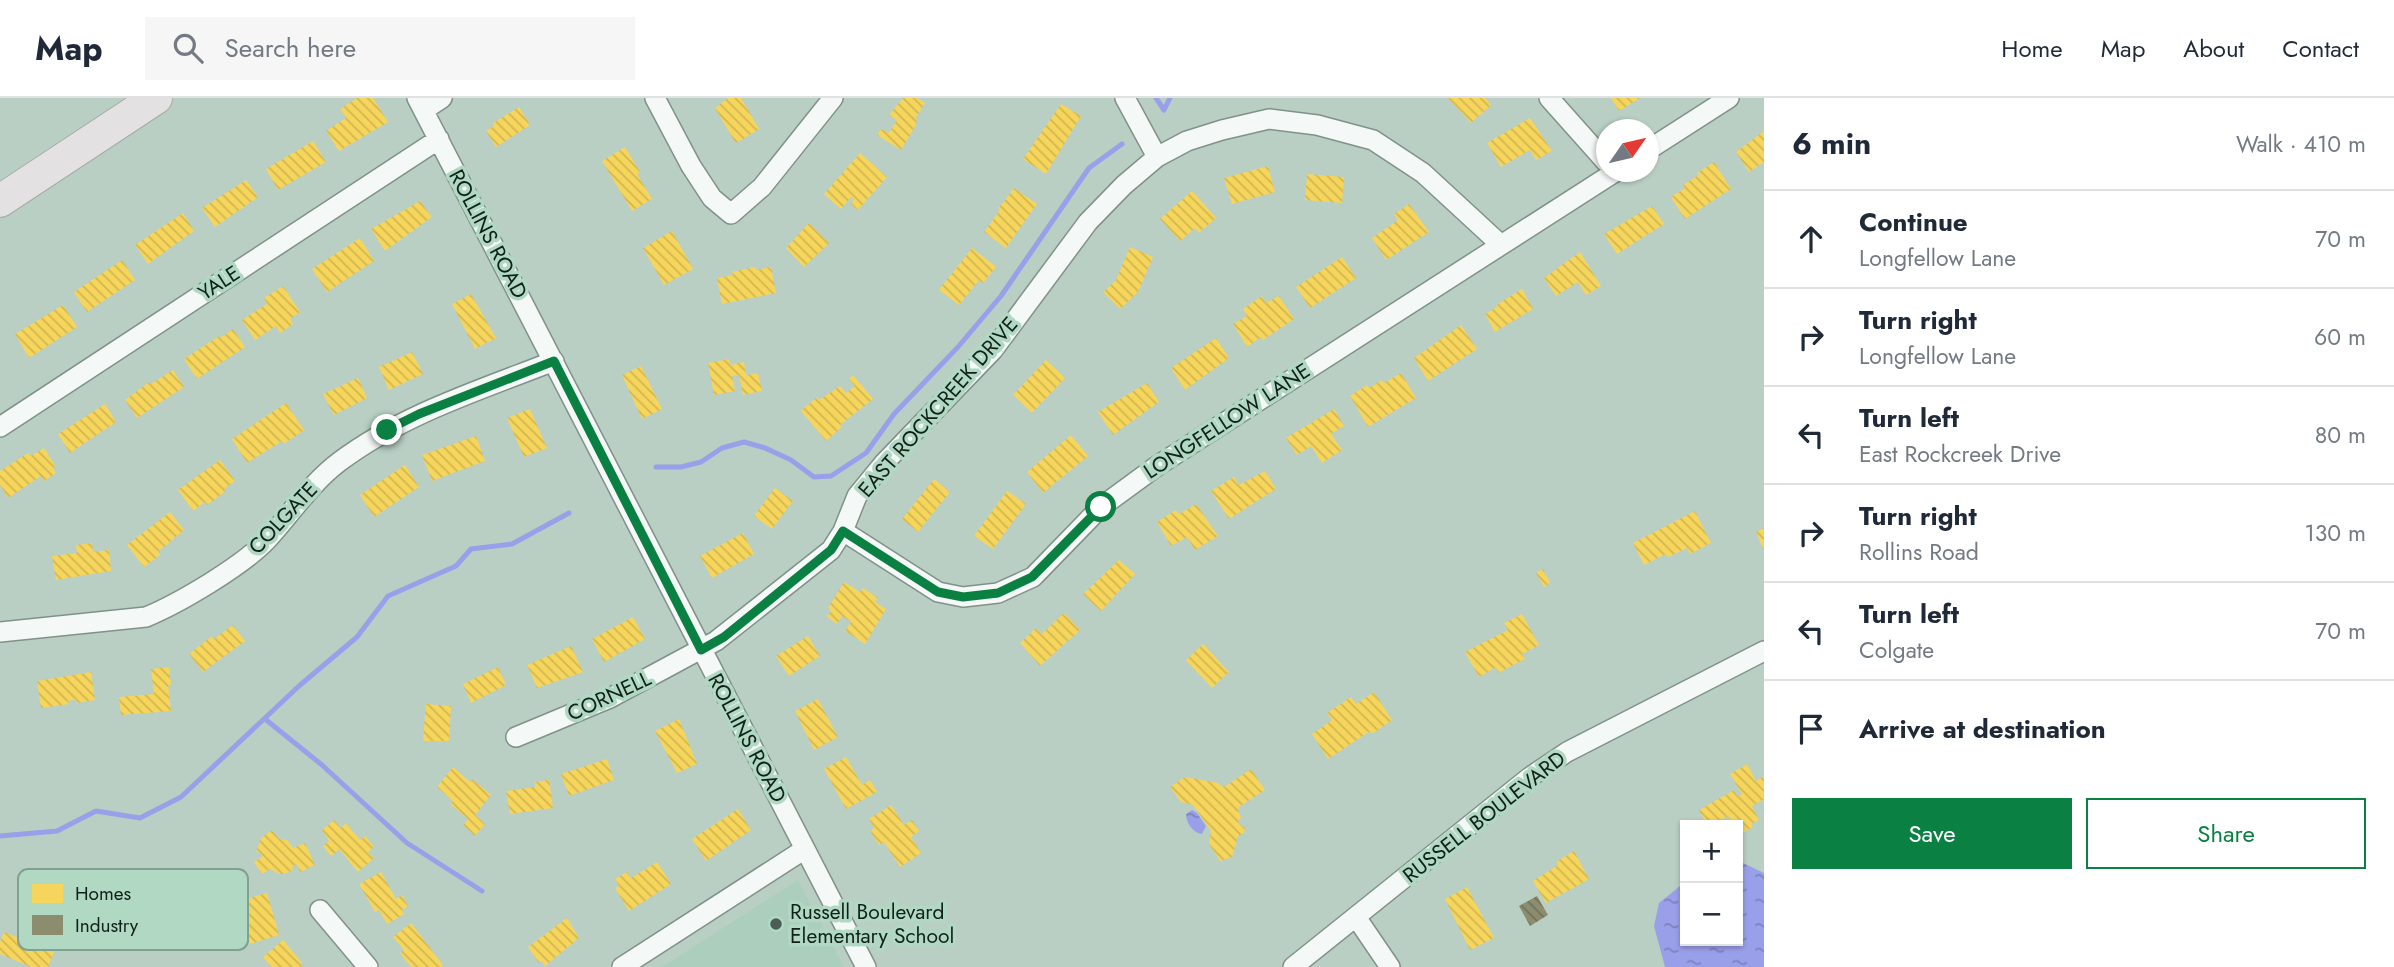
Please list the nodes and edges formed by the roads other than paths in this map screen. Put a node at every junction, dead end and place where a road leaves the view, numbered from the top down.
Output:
1 (156, 98) edge
2 (442, 98) edge
3 (655, 98) edge
4 (833, 98) edge
5 (1125, 98) edge
6 (1549, 98) edge
7 (1729, 98) edge
8 (420, 104) edge
9 (439, 139) junction
10 (1659, 143) edge
11 (1596, 151) edge
12 (1157, 157) junction
13 (1599, 182) edge
14 (0, 201) edge
15 (1500, 244) junction
16 (554, 361) junction
17 (0, 427) edge
18 (843, 531) junction
19 (0, 632) edge
20 (701, 650) junction
21 (1764, 651) edge
22 (516, 737) dead end
23 (804, 849) junction
24 (320, 910) dead end
25 (1356, 917) junction
26 (368, 967) edge
27 (622, 967) edge
28 (866, 967) edge
29 (1293, 967) edge
30 (1390, 967) edge

1 - 14 main road
2 - 8 street
3 - 4 street
5 - 12 street
6 - 11 street
7 - 10 street
8 - 9 street, ROLLINS ROAD
9 - 16 street, ROLLINS ROAD
9 - 17 street, YALE
12 - 15 street, EAST ROCKCREEK DRIVE
12 - 18 street, EAST ROCKCREEK DRIVE
13 - 15 street, LONGFELLOW LANE
15 - 18 street, LONGFELLOW LANE
16 - 19 street, COLGATE
16 - 20 street, ROLLINS ROAD
18 - 20 street, EAST ROCKCREEK DRIVE
20 - 22 street, CORNELL
20 - 23 street, ROLLINS ROAD
21 - 25 street, RUSSELL BOULEVARD
23 - 27 street
23 - 28 street, ROLLINS ROAD
24 - 26 street
25 - 29 street, RUSSELL BOULEVARD
25 - 30 street

